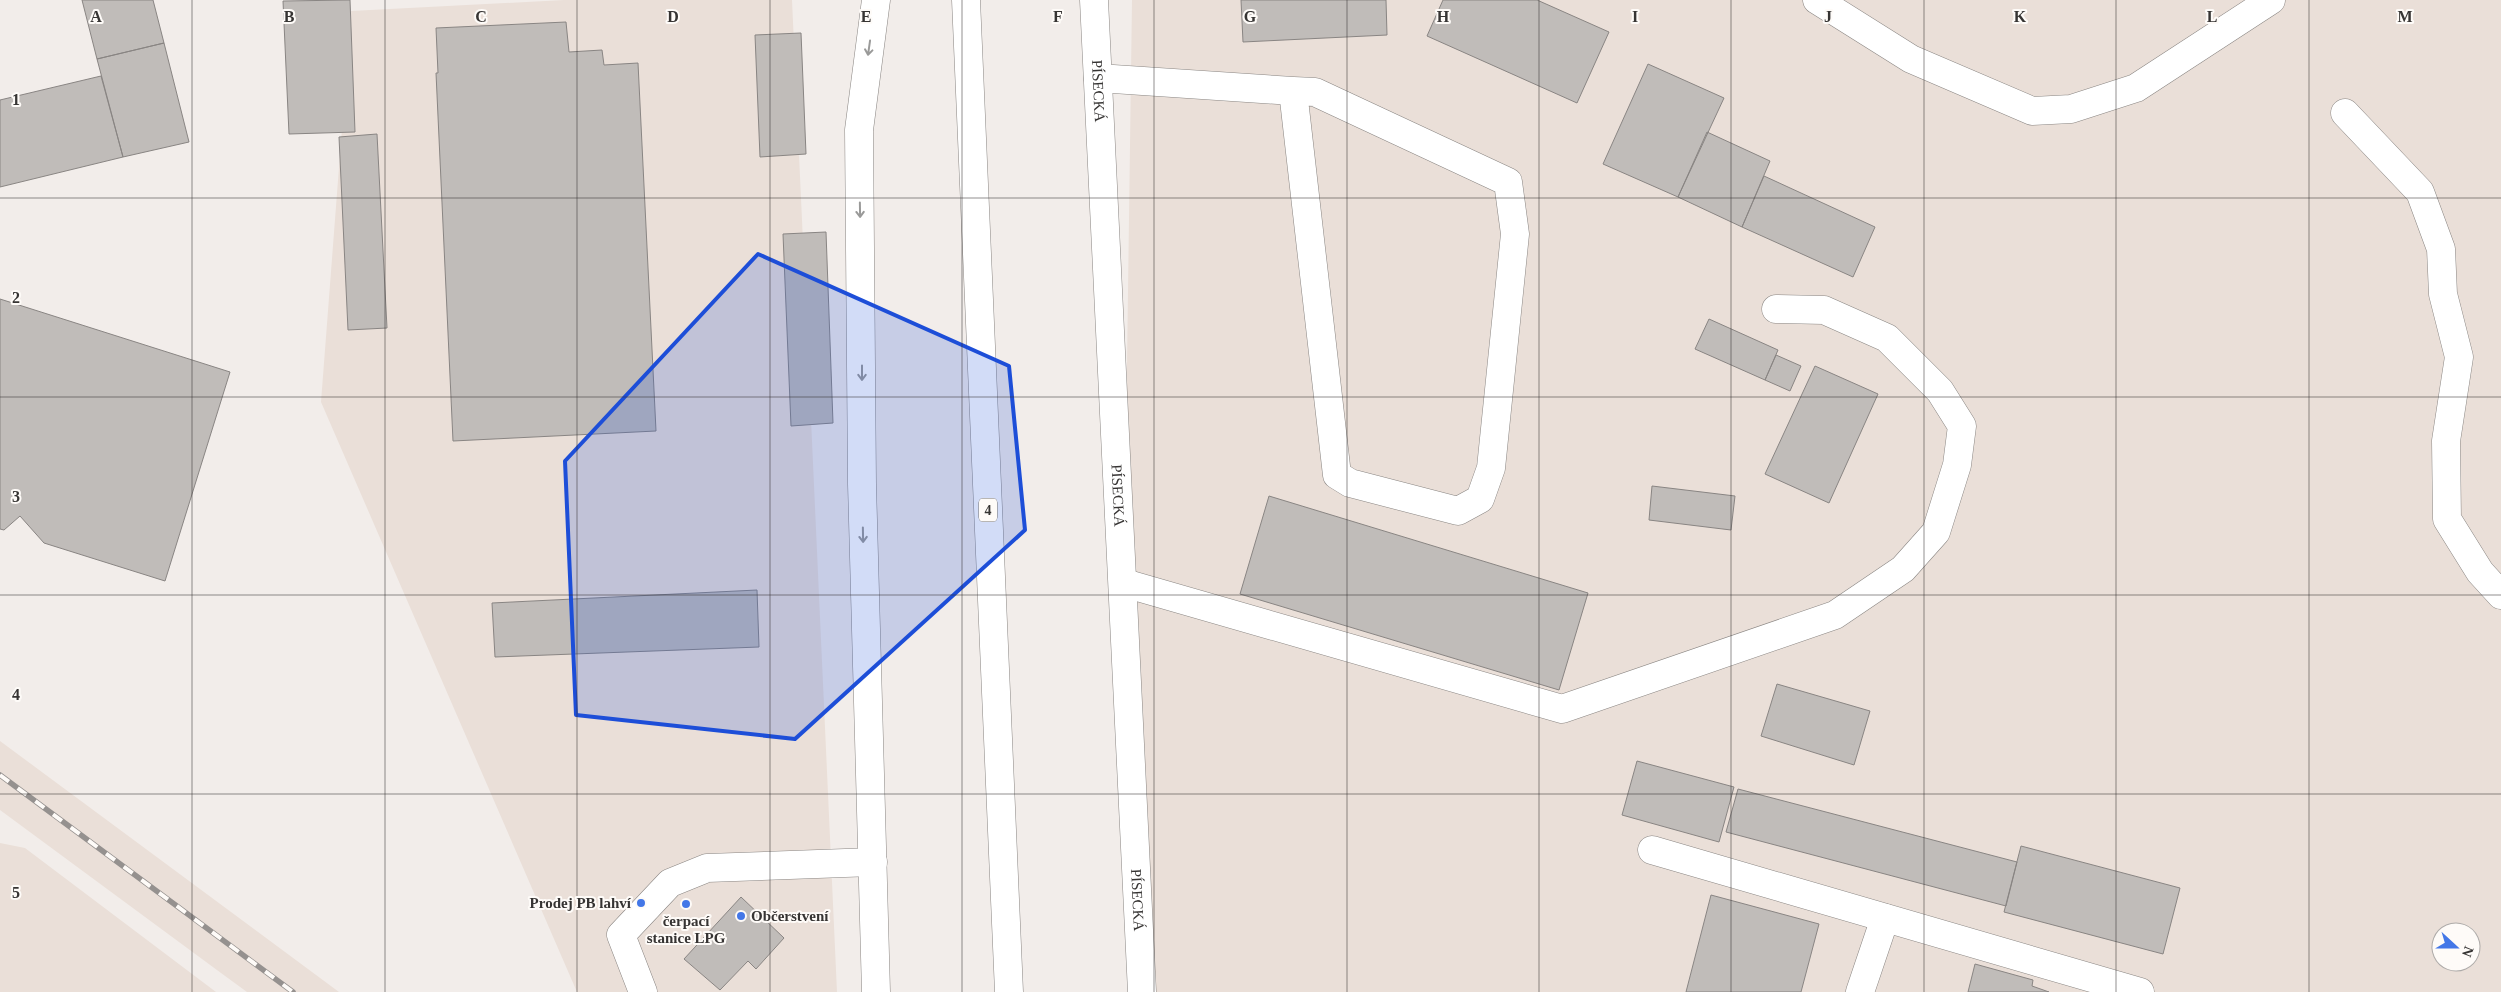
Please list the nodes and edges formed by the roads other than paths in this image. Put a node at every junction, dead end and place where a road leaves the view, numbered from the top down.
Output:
1 (876, 0) edge
2 (966, 0) edge
3 (1094, 0) edge
4 (1817, 0) edge
5 (2271, 0) edge
6 (1098, 78) junction
7 (1293, 91) junction
8 (2344, 113) dead end
9 (1776, 309) dead end
10 (1124, 583) junction
11 (2501, 595) edge
12 (1652, 850) dead end
13 (873, 862) junction
14 (1885, 918) junction
15 (643, 992) edge
16 (876, 992) edge
17 (1009, 992) edge
18 (1142, 992) edge
19 (1860, 992) edge
20 (2140, 992) edge

1 -> 13 main road
2 - 17 main road, 4
3 - 6 main road, PÍSECKÁ
4 - 5 main road
6 - 7 main road
6 - 10 main road, PÍSECKÁ
7 - 7 main road
8 - 11 main road
9 - 10 main road
10 - 18 main road, PÍSECKÁ
12 - 14 main road
13 - 15 main road
13 - 16 main road
14 - 19 main road
14 - 20 main road

